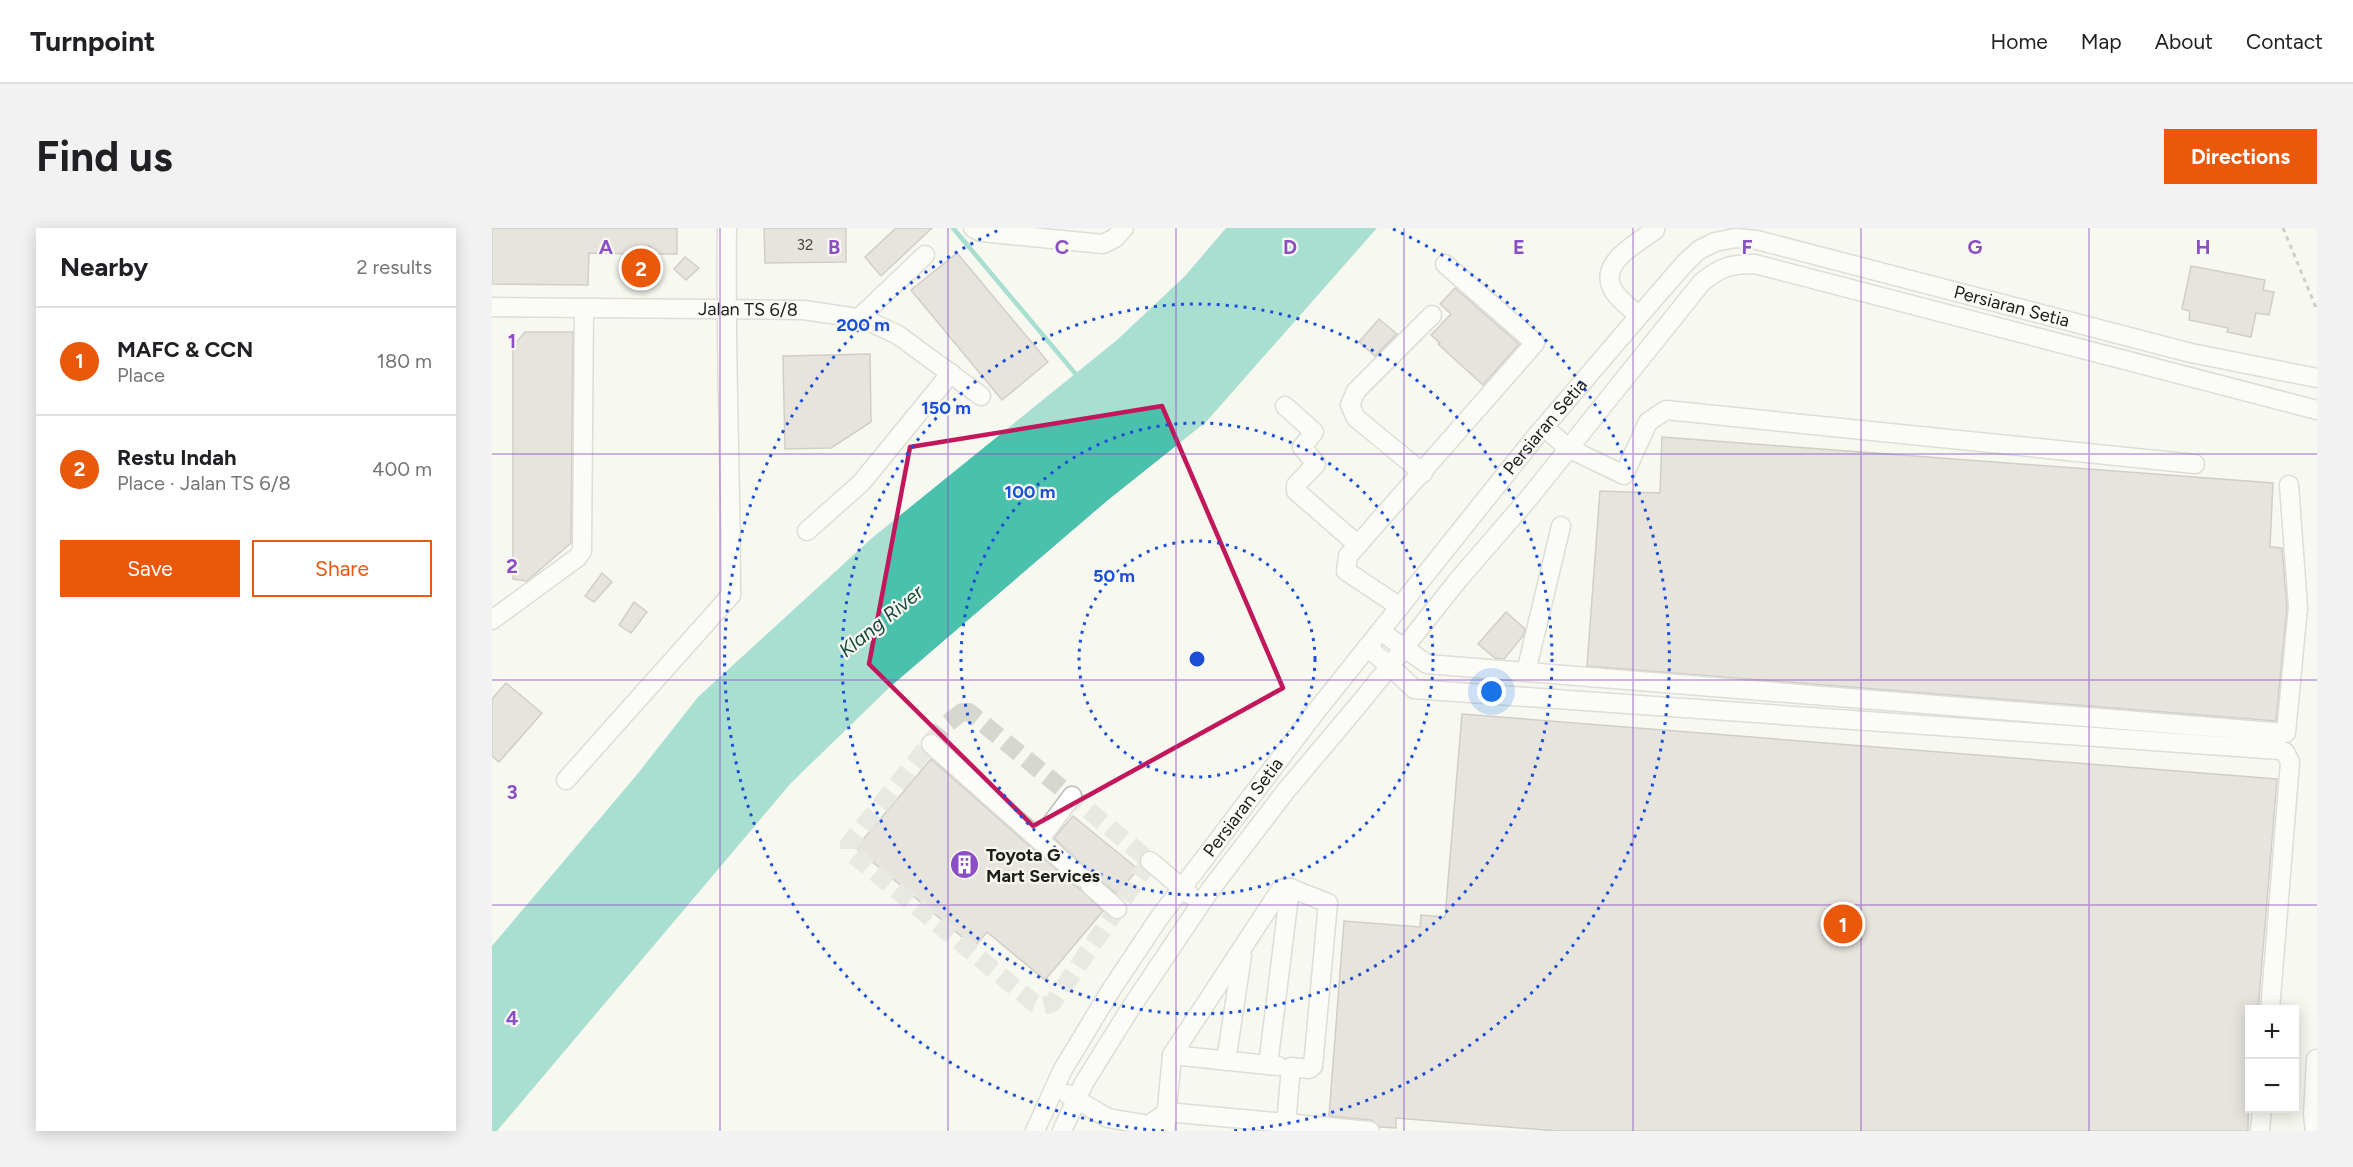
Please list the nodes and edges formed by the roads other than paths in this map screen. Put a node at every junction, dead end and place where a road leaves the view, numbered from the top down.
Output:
1 (727, 228) edge
2 (973, 228) edge
3 (1124, 228) edge
4 (1655, 230) dead end
5 (1725, 240) junction
6 (925, 255) dead end
7 (1445, 264) dead end
8 (1728, 266) junction
9 (492, 307) edge
10 (584, 308) junction
11 (726, 308) junction
12 (1432, 315) dead end
13 (1639, 316) junction
14 (859, 318) junction
15 (951, 374) junction
16 (2317, 378) edge
17 (981, 396) dead end
18 (1285, 406) dead end
19 (2317, 410) edge
20 (1544, 427) junction
21 (1568, 448) junction
22 (2195, 464) dead end
23 (1423, 472) junction
24 (2289, 484) dead end
25 (1561, 526) dead end
26 (807, 531) dead end
27 (1358, 545) junction
28 (1400, 607) junction
29 (492, 620) edge
30 (1380, 631) junction
31 (1367, 647) junction
32 (1403, 649) junction
33 (1390, 666) junction
34 (1526, 672) junction
35 (931, 744) dead end
36 (566, 780) dead end
37 (1072, 796) dead end
38 (1040, 839) junction
39 (1150, 861) dead end
40 (1182, 888) junction
41 (1290, 888) junction
42 (1201, 903) junction
43 (1117, 909) dead end
44 (1243, 948) junction
45 (2270, 1005) edge
46 (1172, 1055) junction
47 (2316, 1059) edge
48 (1226, 1061) junction
49 (1268, 1065) junction
50 (1291, 1067) junction
51 (1055, 1086) junction
52 (1076, 1099) junction
53 (1167, 1112) junction
54 (2262, 1113) edge
55 (1286, 1124) junction
56 (1156, 1129) edge
57 (1035, 1131) edge
58 (1062, 1131) edge
59 (1370, 1131) edge
60 (2260, 1131) edge
61 (2315, 1131) edge

1 - 11 street
2 - 3 street
4 - 13 street
5 - 8 street
5 - 13 street, Persiaran Setia
5 - 16 street, Persiaran Setia
6 - 14 street
7 - 23 street
8 - 19 street, Persiaran Setia
8 - 21 street, Persiaran Setia
9 - 10 street, Jalan TS 6/8
10 - 11 street, Jalan TS 6/8
10 - 29 street
11 - 14 street, Jalan TS 6/8
11 - 36 street
12 - 23 street
13 - 20 street, Persiaran Setia
14 - 15 street, Jalan TS 6/8
15 - 17 street, Jalan TS 6/8
15 - 26 street
18 - 27 street
20 - 21 street
20 - 28 street, Persiaran Setia
21 - 22 street
21 - 32 street, Persiaran Setia
23 - 27 street
24 - 34 street
25 - 34 street
27 - 28 street
28 - 30 street, Persiaran Setia
30 - 31 street, Persiaran Setia
30 - 32 street
31 - 33 street
31 - 40 street, Persiaran Setia
32 - 33 street, Persiaran Setia
32 - 34 street
33 - 42 street, Persiaran Setia
33 - 45 street
35 - 38 street
37 - 38 street
38 - 43 street
39 - 40 street
40 - 42 street
40 - 51 street, Persiaran Setia
41 - 44 street
41 - 49 street
41 - 50 street
42 - 52 street, Persiaran Setia
44 - 46 street
44 - 48 street
46 - 48 street
46 - 53 street
47 - 61 street
48 - 49 street
49 - 50 street
50 - 55 street
51 - 52 street
51 - 57 street, Persiaran Setia
52 - 56 street
52 - 58 street, Persiaran Setia
53 - 55 street
53 - 56 street
54 - 60 street
55 - 59 street

